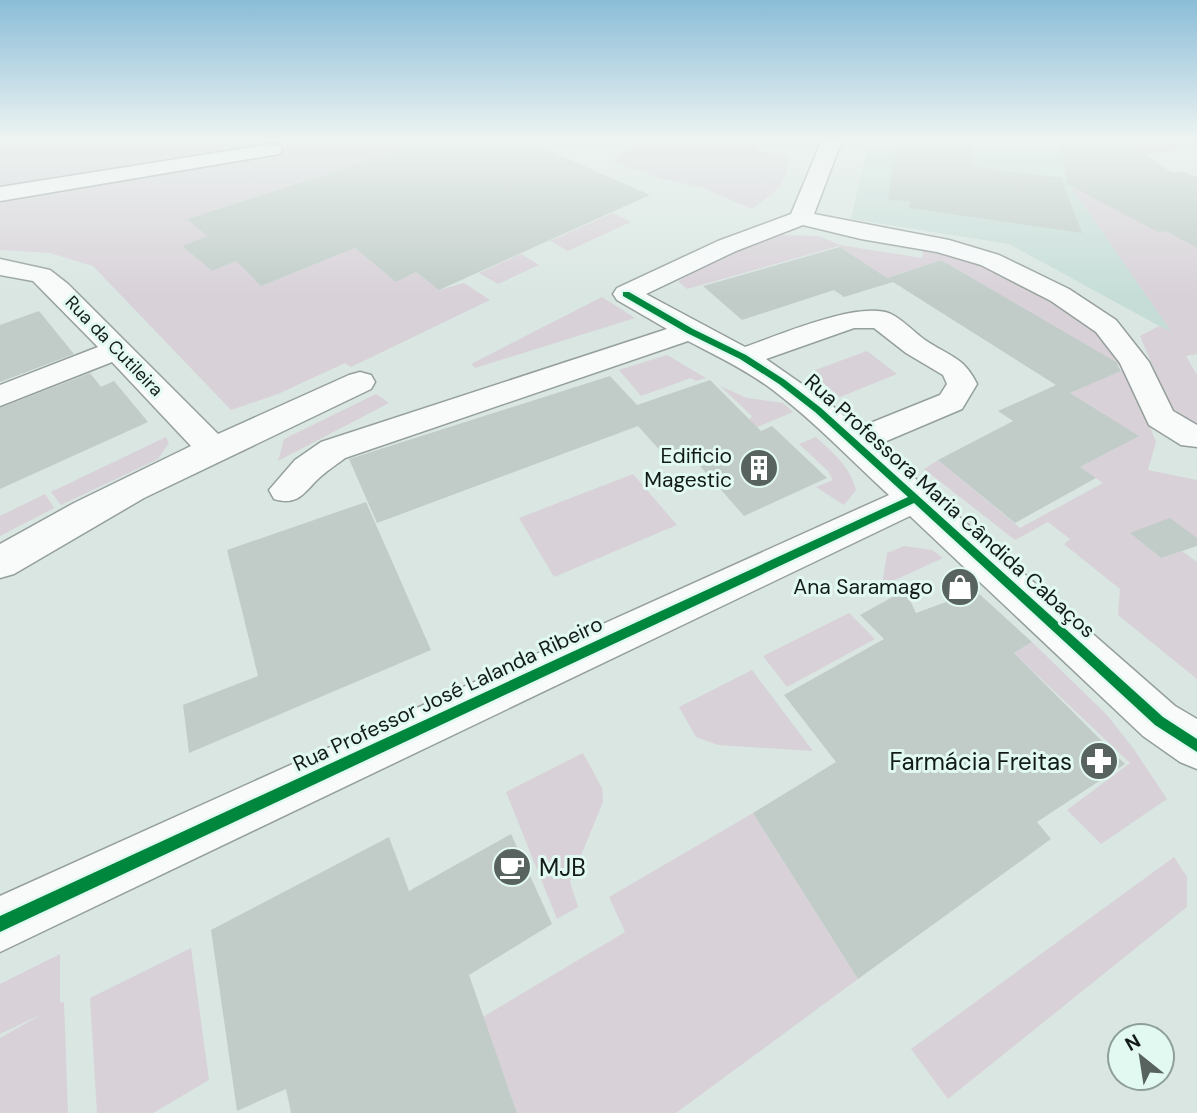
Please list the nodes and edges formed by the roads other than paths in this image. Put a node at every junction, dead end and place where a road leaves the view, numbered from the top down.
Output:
1 (811, 192) edge
2 (801, 218) junction
3 (3, 281) edge
4 (690, 331) junction
5 (117, 350) junction
6 (743, 357) junction
7 (360, 383) dead end
8 (0, 397) edge
9 (1193, 437) dead end
10 (852, 443) junction
11 (214, 450) junction
12 (287, 490) dead end
13 (913, 499) junction
14 (0, 563) edge
15 (1159, 721) junction
16 (1197, 746) edge
17 (1197, 777) edge
18 (0, 924) edge

1 - 2 street
2 - 4 street, Rua Professora Maria Cândida Cabaços
2 - 9 street
3 - 5 street, Rua da Cutileira
4 - 6 street, Rua Professora Maria Cândida Cabaços
4 - 12 street
5 - 8 street
5 - 11 street, Rua da Cutileira
6 - 10 street, Rua Professora Maria Cândida Cabaços
6 - 10 street
7 - 11 street
10 - 13 street, Rua Professora Maria Cândida Cabaços
11 - 14 street
13 - 15 street, Rua Professora Maria Cândida Cabaços
13 - 18 street, Rua Professor José Lalanda Ribeiro
15 - 16 street, Rua Professora Maria Cândida Cabaços
15 - 17 street, Rua Professora Maria Cândida Cabaços

